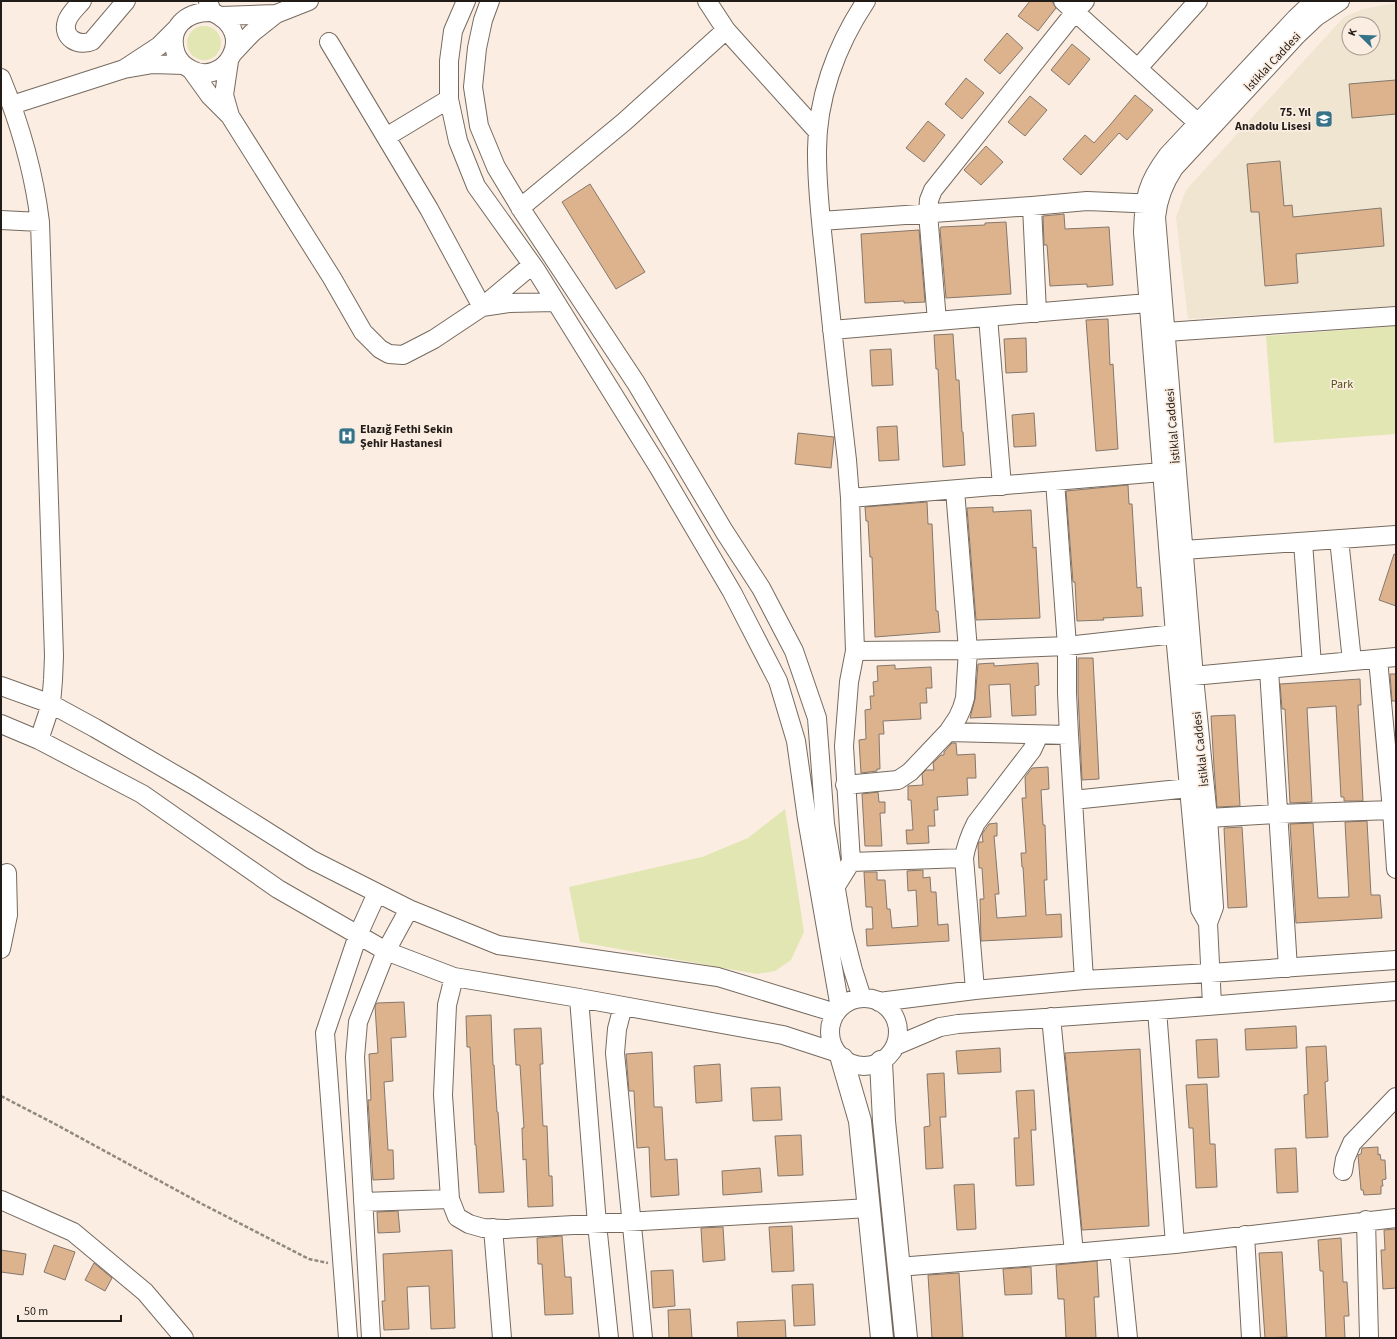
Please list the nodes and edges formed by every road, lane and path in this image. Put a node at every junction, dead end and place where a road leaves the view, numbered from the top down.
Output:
1 (82, 1) edge
2 (126, 1) edge
3 (189, 1) edge
4 (309, 1) edge
5 (466, 1) edge
6 (490, 1) edge
7 (707, 1) edge
8 (866, 1) edge
9 (1198, 1) edge
10 (1340, 1) edge
11 (1311, 2) edge
12 (1075, 5) edge
13 (213, 10) edge
14 (276, 14) junction
15 (180, 24) junction
16 (726, 30) junction
17 (329, 42) dead end
18 (231, 56) junction
19 (188, 68) junction
20 (1138, 68) junction
21 (124, 69) junction
22 (1, 78) edge
23 (449, 99) junction
24 (12, 105) junction
25 (230, 116) junction
26 (1198, 123) junction
27 (818, 132) junction
28 (386, 137) junction
29 (1151, 204) junction
30 (1032, 206) junction
31 (520, 208) junction
32 (928, 213) junction
33 (1, 220) edge
34 (821, 221) junction
35 (40, 222) junction
36 (532, 265) junction
37 (555, 302) junction
38 (1148, 303) junction
39 (482, 307) junction
40 (1037, 313) junction
41 (1396, 316) edge
42 (988, 317) junction
43 (937, 321) junction
44 (832, 330) junction
45 (1166, 332) junction
46 (1162, 472) junction
47 (1056, 481) junction
48 (1002, 486) junction
49 (956, 490) junction
50 (850, 498) junction
51 (1396, 536) edge
52 (1339, 539) junction
53 (1303, 542) junction
54 (1184, 550) junction
55 (1175, 634) junction
56 (1067, 646) junction
57 (968, 650) junction
58 (855, 651) junction
59 (1396, 657) edge
60 (1378, 659) junction
61 (1352, 661) junction
62 (1312, 665) junction
63 (1269, 670) junction
64 (1187, 677) junction
65 (1, 686) edge
66 (51, 704) junction
67 (1, 724) edge
68 (948, 732) junction
69 (1039, 735) junction
70 (1068, 735) junction
71 (39, 740) junction
72 (846, 785) junction
73 (1190, 788) junction
74 (1073, 800) junction
75 (1392, 810) junction
76 (1277, 814) junction
77 (1208, 818) junction
78 (964, 858) junction
79 (851, 862) junction
80 (1396, 869) edge
81 (7, 872) dead end
82 (836, 886) junction
83 (377, 893) junction
84 (409, 909) junction
85 (1208, 923) junction
86 (358, 935) junction
87 (1, 949) edge
88 (386, 951) junction
89 (1396, 960) edge
90 (1288, 968) junction
91 (1210, 973) junction
92 (454, 977) junction
93 (1084, 980) junction
94 (975, 990) junction
95 (1396, 991) edge
96 (579, 998) junction
97 (862, 998) junction
98 (879, 1002) junction
99 (623, 1006) junction
100 (1212, 1006) junction
101 (838, 1010) junction
102 (1157, 1010) junction
103 (1051, 1018) junction
104 (888, 1054) junction
105 (839, 1055) junction
106 (1, 1096) edge
107 (1396, 1097) edge
108 (1343, 1171) dead end
109 (450, 1199) junction
110 (1, 1200) edge
111 (363, 1202) junction
112 (869, 1208) junction
113 (1396, 1218) edge
114 (1366, 1220) junction
115 (631, 1222) junction
116 (597, 1224) junction
117 (493, 1228) junction
118 (1245, 1235) junction
119 (1175, 1244) junction
120 (1119, 1249) junction
121 (1074, 1254) junction
122 (343, 1264) junction
123 (898, 1267) junction
124 (184, 1338) edge
125 (348, 1338) edge
126 (370, 1338) edge
127 (502, 1338) edge
128 (609, 1338) edge
129 (644, 1338) edge
130 (882, 1338) edge
131 (906, 1338) edge
132 (1128, 1338) edge
133 (1251, 1338) edge
134 (1369, 1338) edge

1 - 2 street
3 - 15 street
4 - 14 street
5 - 23 street
6 - 31 street
7 - 16 street
8 - 27 street
9 - 20 street
10 - 29 street, İstiklal Caddesi
11 - 26 street, İstiklal Caddesi
12 - 20 street
12 - 32 street
13 - 14 street
13 - 15 street
13 - 18 street
14 - 18 street
15 - 19 street
15 - 21 street
16 - 27 street
16 - 31 street
17 - 28 street
18 - 19 street
18 - 25 street
19 - 21 street
19 - 25 street
20 - 26 street
21 - 24 street
22 - 24 street
23 - 28 street
23 - 36 street
24 - 35 street
25 - 39 street
26 - 29 street, İstiklal Caddesi
27 - 34 street
28 - 39 street
29 - 30 street
29 - 38 street, İstiklal Caddesi
29 - 45 street, İstiklal Caddesi
30 - 32 street
30 - 40 street
31 - 82 street
32 - 34 street
32 - 43 street
33 - 35 street
34 - 44 street
35 - 66 street
36 - 37 street
36 - 39 street
37 - 39 street
37 - 101 street
38 - 40 street
38 - 46 street, İstiklal Caddesi
40 - 42 street
41 - 45 street
42 - 43 street
42 - 48 street
43 - 44 street
44 - 50 street
45 - 54 street, İstiklal Caddesi
46 - 47 street
46 - 55 street, İstiklal Caddesi
47 - 48 street
47 - 56 street
48 - 49 street
49 - 50 street
49 - 57 street
50 - 58 street
51 - 52 street
52 - 53 street
52 - 61 street
53 - 54 street
53 - 62 street
54 - 64 street, İstiklal Caddesi
55 - 56 street
55 - 64 street, İstiklal Caddesi
56 - 57 street
56 - 70 street
57 - 58 street
57 - 68 street
58 - 72 street
59 - 60 street
60 - 61 street
60 - 75 street
61 - 62 street
62 - 63 street
63 - 64 street
63 - 76 street
64 - 73 street, İstiklal Caddesi
64 - 77 street, İstiklal Caddesi
65 - 66 street
66 - 71 street
66 - 83 street
67 - 71 street
68 - 69 street
68 - 72 street
69 - 70 street
69 - 78 street
70 - 74 street
71 - 86 street
72 - 79 street
73 - 74 street
73 - 85 street, İstiklal Caddesi
74 - 93 street
75 - 76 street
75 - 80 street
76 - 77 street
76 - 90 street
77 - 85 street, İstiklal Caddesi
78 - 79 street
78 - 94 street
79 - 82 street
81 - 87 street
82 - 97 street
83 - 84 street
83 - 86 street
84 - 88 street
84 - 101 street
85 - 91 street, İstiklal Caddesi
86 - 88 street
86 - 122 street
88 - 92 street
88 - 111 street
89 - 90 street
90 - 91 street
91 - 93 street
91 - 100 street, İstiklal Caddesi
92 - 96 street
92 - 109 street
93 - 94 street
94 - 98 street
95 - 100 street
96 - 99 street
96 - 116 street
97 - 98 street
97 - 101 street
98 - 104 street
99 - 105 street
99 - 115 street
100 - 102 street
101 - 105 street
102 - 103 street
102 - 119 street
103 - 104 street
103 - 121 street
104 - 105 street
104 - 123 main road
105 - 112 main road
106 - 122 path
107 - 108 street
109 - 111 street
109 - 117 street
110 - 124 street
111 - 126 street
112 - 115 street
112 - 130 main road
113 - 114 street
114 - 118 street
114 - 134 street
115 - 116 street
115 - 129 street
116 - 117 street
116 - 128 street
117 - 127 street
118 - 119 street
118 - 133 street
119 - 120 street
120 - 121 street
120 - 132 street
121 - 123 street
122 - 125 street
123 - 131 main road

